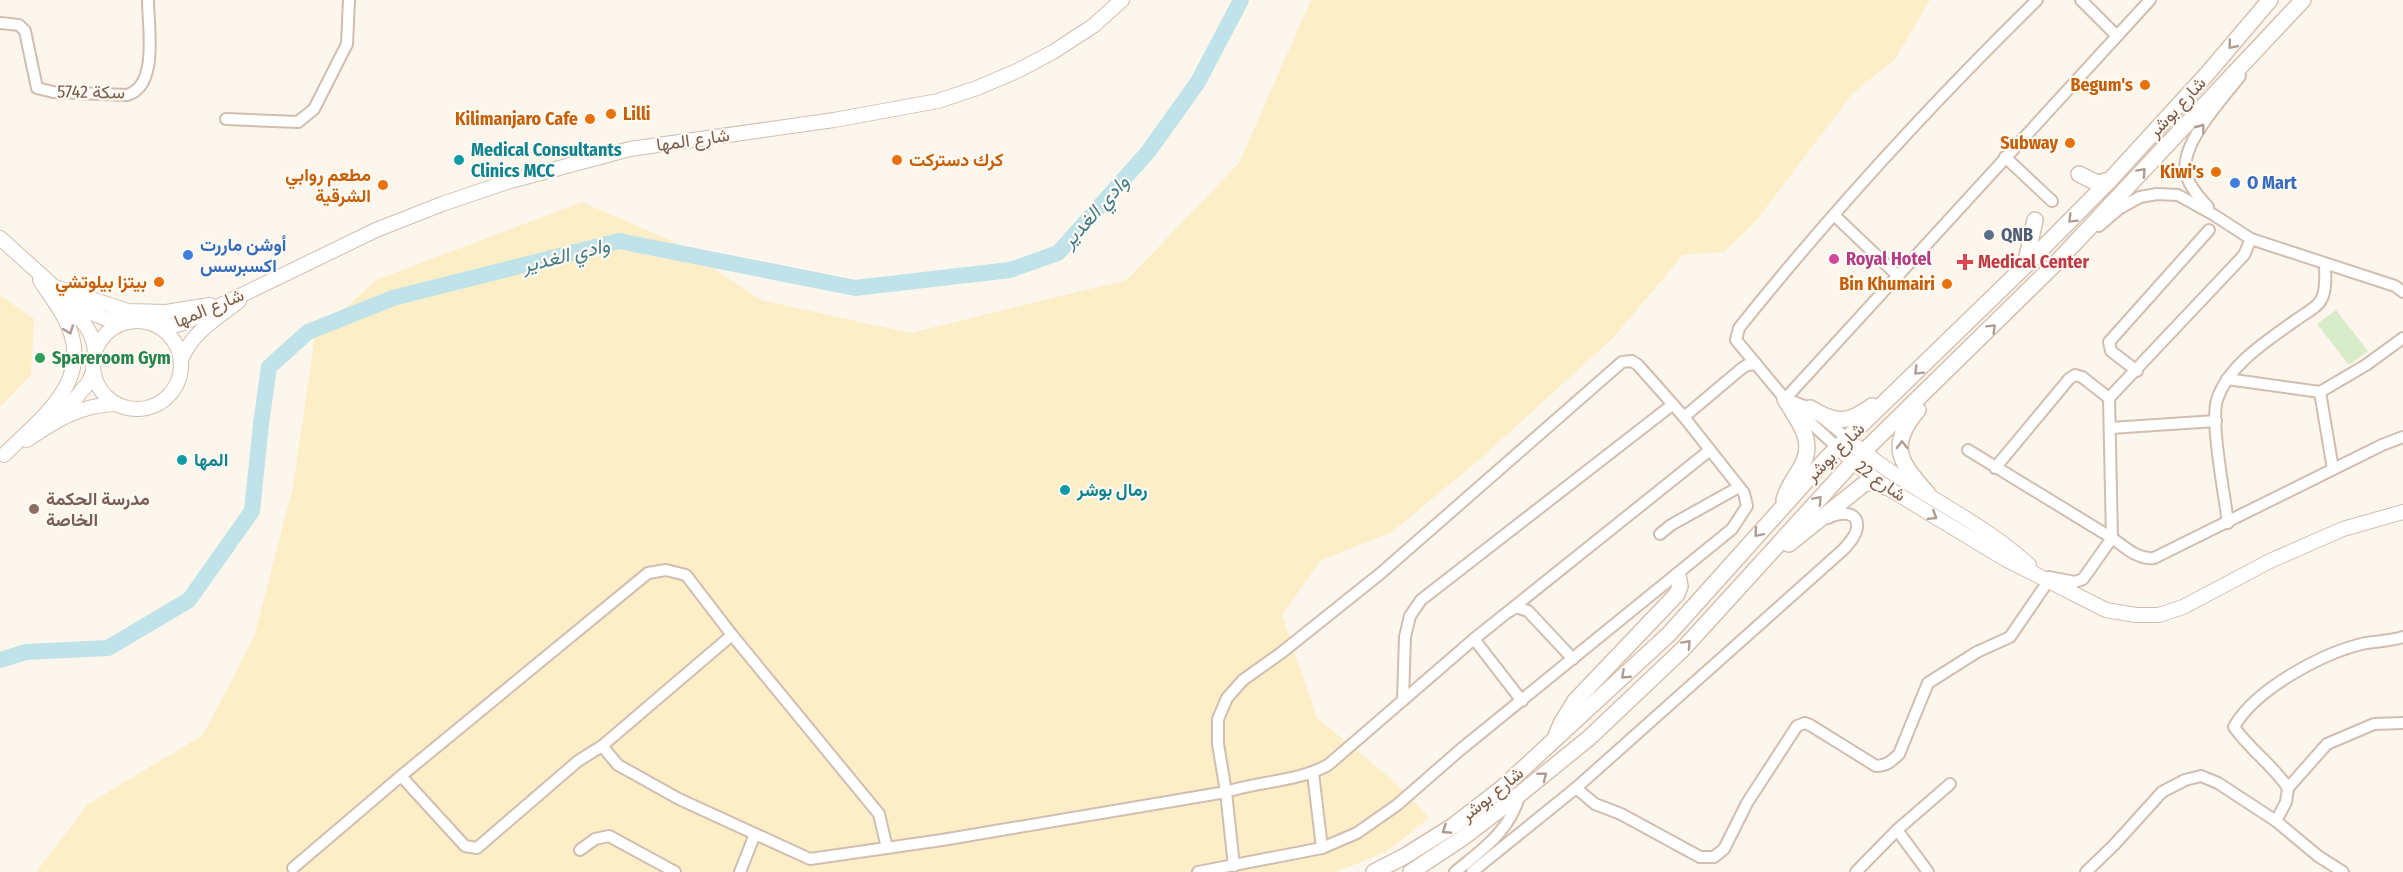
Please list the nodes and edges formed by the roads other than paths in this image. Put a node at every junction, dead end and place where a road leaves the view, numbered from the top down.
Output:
1 (148, 0) edge
2 (349, 0) edge
3 (1122, 0) edge
4 (2037, 0) edge
5 (2081, 0) edge
6 (2150, 0) edge
7 (2270, 0) edge
8 (2303, 0) edge
9 (0, 23) edge
10 (2271, 35) junction
11 (2117, 36) junction
12 (226, 120) dead end
13 (2005, 157) junction
14 (2079, 174) dead end
15 (2110, 180) junction
16 (2052, 201) dead end
17 (1834, 215) junction
18 (2214, 215) junction
19 (2035, 220) dead end
20 (2209, 230) dead end
21 (0, 238) edge
22 (2251, 239) junction
23 (16, 253) junction
24 (2056, 263) junction
25 (2325, 264) junction
26 (2025, 266) junction
27 (1898, 276) junction
28 (40, 280) junction
29 (260, 286) junction
30 (55, 287) junction
31 (2403, 292) edge
32 (223, 303) junction
33 (121, 322) junction
34 (157, 326) junction
35 (2403, 338) edge
36 (1974, 346) junction
37 (95, 352) junction
38 (181, 360) junction
39 (1756, 364) junction
40 (2137, 371) junction
41 (93, 372) junction
42 (2227, 379) junction
43 (1902, 387) junction
44 (2320, 392) junction
45 (2109, 398) junction
46 (1785, 399) junction
47 (116, 404) junction
48 (1672, 405) junction
49 (1810, 408) junction
50 (1684, 417) junction
51 (60, 418) junction
52 (2216, 421) junction
53 (2110, 428) junction
54 (2403, 437) edge
55 (1843, 443) junction
56 (1710, 450) junction
57 (1968, 450) dead end
58 (2, 456) edge
59 (1858, 457) junction
60 (1995, 468) junction
61 (2333, 469) junction
62 (1739, 487) junction
63 (1886, 487) junction
64 (1928, 494) junction
65 (1778, 510) junction
66 (2403, 513) edge
67 (2403, 521) edge
68 (2228, 523) junction
69 (1809, 527) junction
70 (1660, 534) dead end
71 (2112, 538) junction
72 (2270, 561) junction
73 (1678, 576) junction
74 (2044, 578) junction
75 (1745, 580) junction
76 (1507, 613) junction
77 (732, 636) junction
78 (2403, 637) edge
79 (1474, 639) junction
80 (1573, 659) junction
81 (1403, 700) junction
82 (1522, 700) junction
83 (2403, 723) edge
84 (1554, 741) junction
85 (602, 746) junction
86 (1313, 773) junction
87 (401, 776) junction
88 (1950, 784) dead end
89 (1576, 788) junction
90 (2289, 788) junction
91 (1226, 792) junction
92 (1520, 795) junction
93 (2276, 820) junction
94 (1897, 830) junction
95 (755, 834) junction
96 (887, 848) junction
97 (1322, 848) junction
98 (580, 850) dead end
99 (1234, 866) junction
100 (293, 868) dead end
101 (675, 872) edge
102 (740, 872) edge
103 (1198, 872) edge
104 (1374, 872) edge
105 (1411, 872) edge
106 (1455, 872) edge
107 (1472, 872) edge
108 (1856, 872) edge
109 (1928, 872) edge
110 (2086, 872) edge
111 (2343, 872) edge

1 - 9 street, سكة 5742
2 - 12 street
3 - 29 street, شارع المها
4 - 17 street
5 - 11 street
6 - 11 street
7 -> 15 main road, شارع بوشر
8 - 10 main road, شارع بوشر
18 -> 10 street
24 -> 10 main road, شارع بوشر
11 - 13 street
13 - 16 street
13 - 27 street
14 - 15 main road
15 -> 26 main road, شارع بوشر
17 - 27 street
17 - 39 street
18 - 22 street
18 - 24 street
19 - 26 main road
20 - 40 street
21 - 23 street
22 - 25 street
22 - 40 street
23 - 28 street
23 - 30 street
36 -> 24 main road, شارع بوشر
25 - 31 street
25 - 42 street
26 -> 43 main road, شارع بوشر
27 - 46 street
28 - 37 street
28 -> 58 street
29 - 32 street, شارع المها
29 - 38 street, شارع المها
30 - 32 street
30 - 33 street
32 - 34 street, شارع المها
33 - 34 street
33 - 37 street
34 - 38 street
35 - 44 street
36 - 59 main road, شارع بوشر
64 -> 36 main road
37 - 41 street
38 - 47 street
39 - 46 street
39 - 50 street
40 - 45 street
41 - 47 street
41 - 51 street
42 - 44 street
42 - 52 street
43 - 49 main road
43 - 55 main road, شارع بوشر
44 - 61 street
45 - 53 street
45 - 60 street
46 - 49 street, شارع 22
46 - 55 street, شارع 22
46 - 65 main road
47 - 51 street
48 - 50 street
48 - 81 street
48 - 91 street
49 - 55 street, شارع 22
50 - 56 street
51 - 58 street
52 - 53 street
52 - 68 street
53 - 71 street
54 - 61 street
55 - 59 street, شارع 22
55 - 65 main road, شارع بوشر
56 - 62 street
56 - 76 street
57 - 60 street
59 - 63 street, شارع 22
59 - 64 street, شارع 22
75 -> 59 main road, شارع بوشر
60 - 71 street
61 - 68 street
62 - 70 street
62 - 73 street
63 - 69 main road
63 -> 74 street, شارع 22
64 - 74 street, شارع 22
65 -> 84 main road, شارع بوشر
66 - 72 street, شارع 22
67 - 72 street
68 - 71 street
69 - 75 main road
69 - 89 street
71 - 74 street
72 - 74 street, شارع 22
73 - 80 street
73 - 84 main road
74 - 89 street
92 -> 75 main road, شارع بوشر
76 - 79 street
76 - 80 street
77 - 85 street
77 - 87 street
77 - 96 street
78 - 90 street
79 - 81 street
79 - 82 street
80 - 82 street
81 - 86 street
82 - 97 street
83 - 90 street
84 -> 104 main road, شارع بوشر
85 - 87 street
85 - 95 street
86 - 91 street
86 - 97 street
87 - 100 street
88 - 94 street
89 - 107 street
90 - 93 street
91 - 96 street
91 - 99 street
92 - 105 main road, شارع بوشر
92 - 106 street
93 - 110 street
93 - 111 street
94 - 108 street
94 - 109 street
95 - 96 street
95 - 102 street
97 - 99 street
98 - 101 street
99 - 103 street

